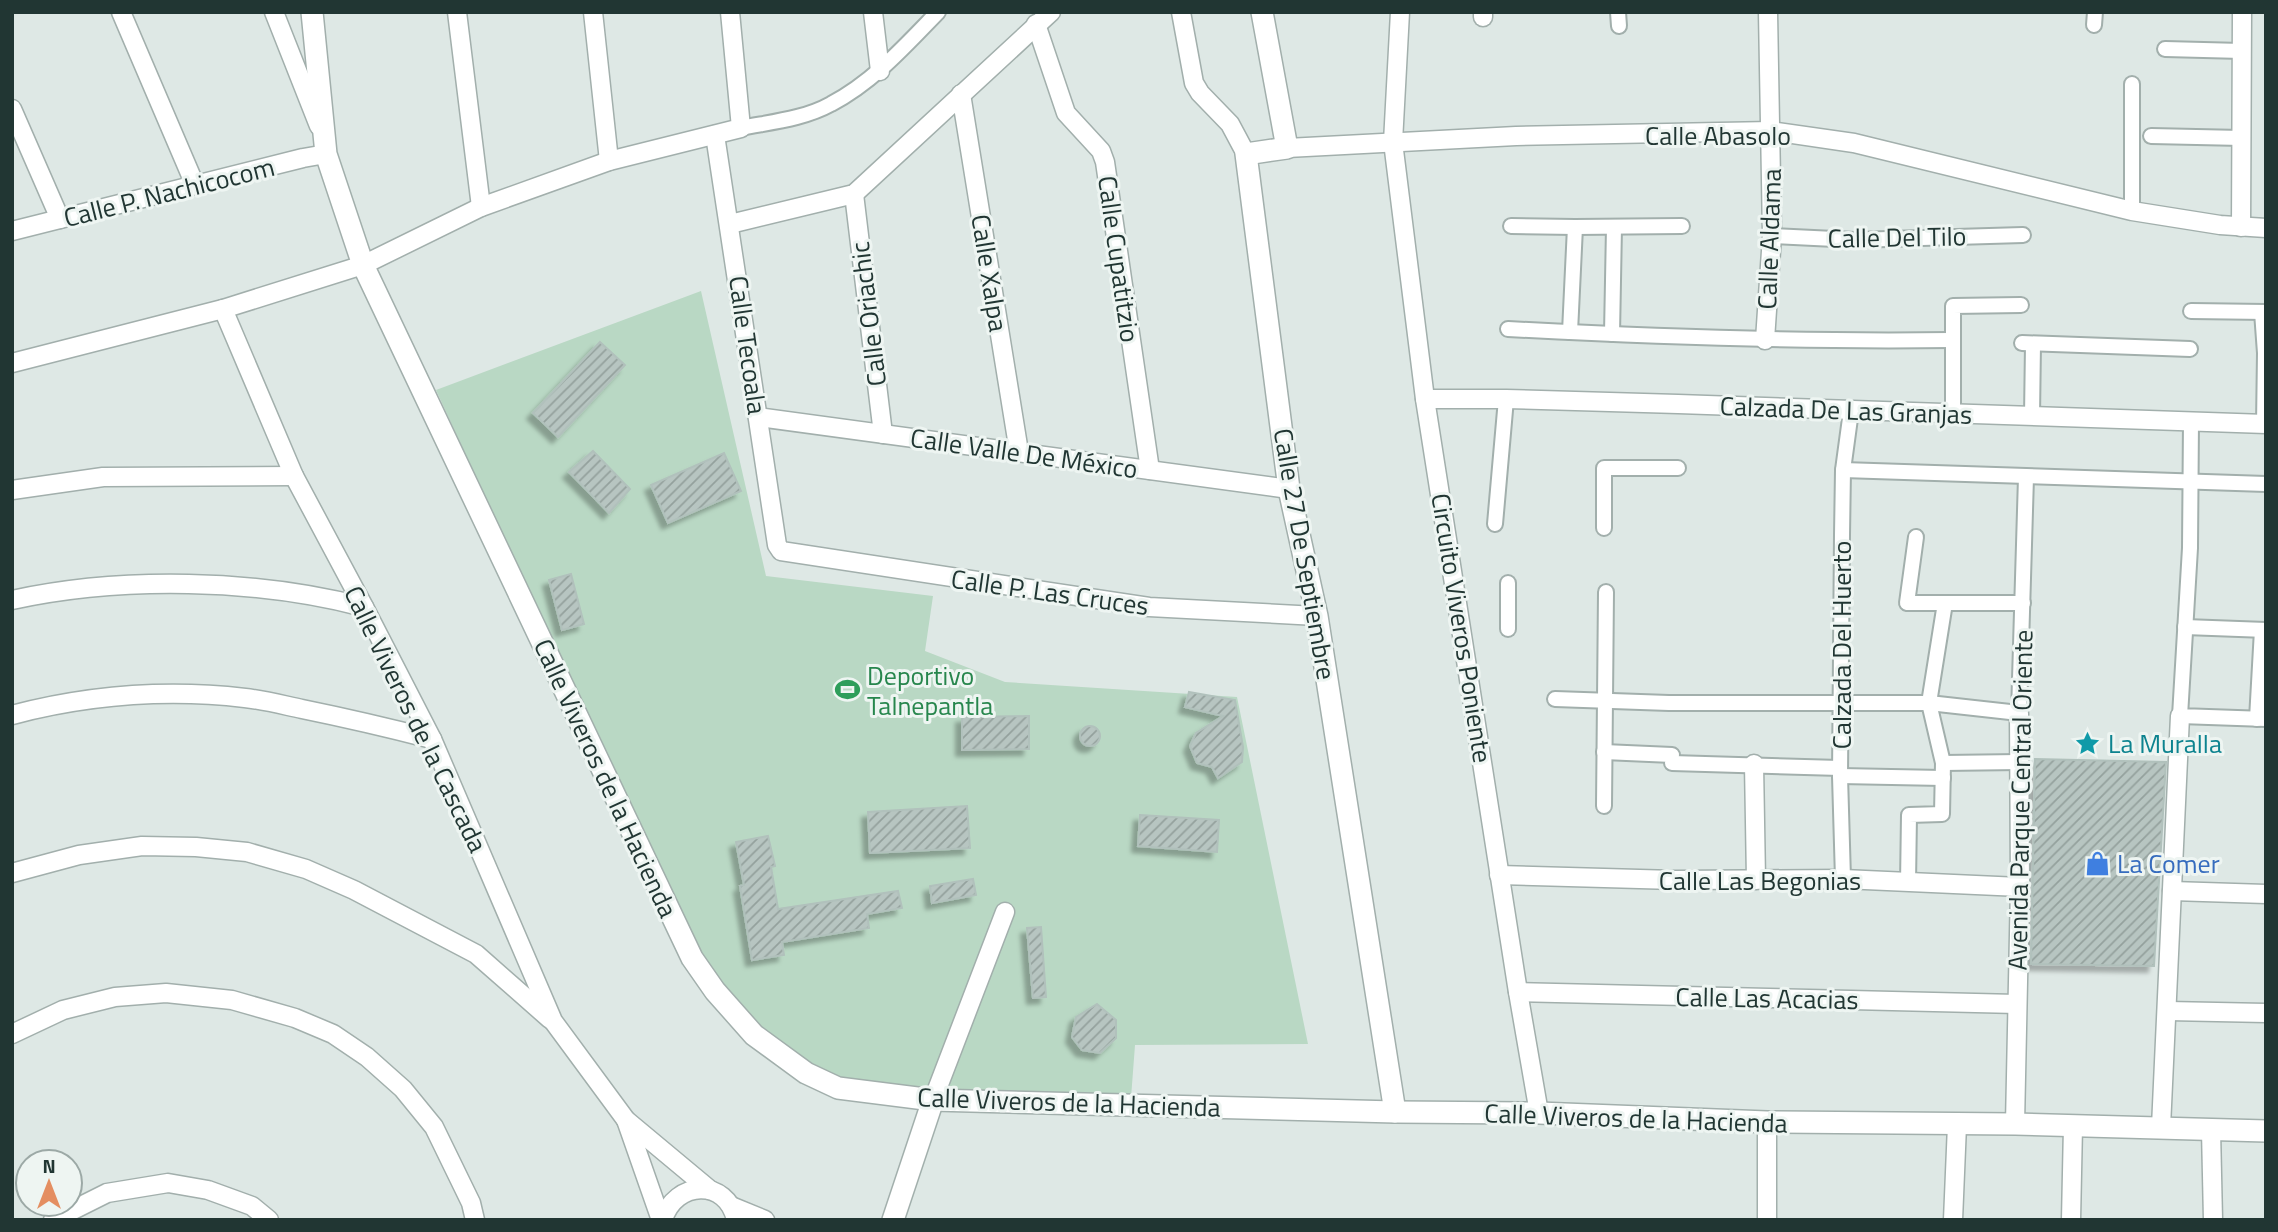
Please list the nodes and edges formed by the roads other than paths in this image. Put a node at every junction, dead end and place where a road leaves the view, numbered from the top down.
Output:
1 (121, 12) edge
2 (274, 12) edge
3 (312, 12) edge
4 (457, 12) edge
5 (593, 12) edge
6 (730, 12) edge
7 (873, 12) edge
8 (939, 12) edge
9 (1051, 12) edge
10 (1181, 12) edge
11 (1262, 12) edge
12 (1400, 12) edge
13 (1768, 12) edge
14 (2242, 12) edge
15 (1036, 24) junction
16 (2165, 49) dead end
17 (2242, 51) junction
18 (880, 71) junction
19 (2132, 85) dead end
20 (961, 94) junction
21 (12, 109) edge
22 (741, 128) junction
23 (1771, 131) junction
24 (715, 135) junction
25 (2151, 136) dead end
26 (2242, 138) junction
27 (1394, 142) junction
28 (324, 145) junction
29 (1287, 148) junction
30 (1246, 154) junction
31 (609, 161) junction
32 (195, 185) junction
33 (854, 194) junction
34 (481, 207) junction
35 (2132, 211) junction
36 (60, 219) junction
37 (730, 224) junction
38 (1511, 226) dead end
39 (1682, 226) dead end
40 (1575, 227) junction
41 (1614, 227) junction
42 (2241, 227) junction
43 (2266, 228) edge
44 (12, 230) edge
45 (2023, 234) dead end
46 (1772, 236) junction
47 (363, 265) junction
48 (2021, 305) dead end
49 (223, 309) junction
50 (2191, 310) dead end
51 (2264, 312) edge
52 (1508, 329) dead end
53 (1570, 332) junction
54 (1612, 334) junction
55 (1765, 340) junction
56 (1952, 340) junction
57 (2190, 349) dead end
58 (2266, 353) edge
59 (12, 363) edge
60 (1425, 399) junction
61 (1506, 399) junction
62 (1851, 411) junction
63 (1953, 413) junction
64 (2032, 416) junction
65 (758, 417) junction
66 (2191, 421) junction
67 (2265, 424) edge
68 (883, 434) junction
69 (1019, 452) junction
70 (1678, 468) dead end
71 (1150, 470) junction
72 (1843, 470) junction
73 (294, 476) junction
74 (2026, 477) junction
75 (2190, 482) junction
76 (2266, 484) edge
77 (1289, 489) junction
78 (12, 490) edge
79 (1495, 524) dead end
80 (1604, 528) dead end
81 (1916, 537) dead end
82 (783, 552) joint
83 (1508, 583) dead end
84 (1606, 592) dead end
85 (12, 600) edge
86 (1945, 603) junction
87 (2023, 603) junction
88 (365, 607) junction
89 (1317, 616) junction
90 (2185, 627) junction
91 (1508, 629) dead end
92 (2264, 630) edge
93 (1555, 699) dead end
94 (1604, 701) junction
95 (1929, 703) junction
96 (1840, 705) junction
97 (2019, 713) junction
98 (12, 715) edge
99 (2180, 716) junction
100 (2261, 719) edge
101 (432, 739) junction
102 (1604, 752) junction
103 (2020, 762) junction
104 (1943, 763) junction
105 (1754, 764) junction
106 (1840, 772) junction
107 (1942, 778) junction
108 (1604, 806) dead end
109 (12, 873) edge
110 (1499, 875) junction
111 (1843, 879) junction
112 (1756, 880) junction
113 (1908, 883) junction
114 (2020, 887) junction
115 (2172, 891) junction
116 (2266, 894) edge
117 (1006, 912) dead end
118 (1518, 992) junction
119 (2017, 1004) junction
120 (2168, 1011) junction
121 (2266, 1013) edge
122 (554, 1021) junction
123 (12, 1034) edge
124 (933, 1100) junction
125 (1395, 1112) junction
126 (1539, 1113) junction
127 (626, 1120) junction
128 (1767, 1122) junction
129 (2015, 1124) junction
130 (1957, 1125) junction
131 (2073, 1126) junction
132 (2161, 1127) junction
133 (2211, 1130) junction
134 (2266, 1131) edge
135 (710, 1190) junction
136 (734, 1213) edge
137 (52, 1220) edge
138 (269, 1220) edge
139 (475, 1220) edge
140 (662, 1220) edge
141 (765, 1220) edge
142 (893, 1220) edge
143 (1767, 1220) edge
144 (1953, 1220) edge
145 (2071, 1220) edge
146 (2214, 1220) edge

1 - 32 street
2 - 28 street
3 - 28 street, Calle Viveros de la Hacienda
4 - 34 street
5 - 31 street
6 - 22 street
7 - 18 street
8 - 18 street
9 - 15 street
10 - 30 street, Calle 27 De Septiembre
11 - 29 street
12 - 27 street, Circuito Viveros Poniente
13 - 23 street, Calle Aldama
14 - 17 street
15 - 20 street
15 - 71 street, Calle Cupatitzio
16 - 17 street
17 - 26 street
18 - 22 street
19 - 35 street
20 - 33 street
20 - 69 street, Calle Xalpa
21 - 36 street
22 - 24 street
23 - 27 street, Calle Abasolo
23 - 35 street, Calle Abasolo
23 - 46 street, Calle Aldama
24 - 31 street
24 - 37 street, Calle Tecoala
25 - 26 street
26 - 42 street
27 - 29 street, Calle Abasolo
27 - 60 street, Circuito Viveros Poniente
28 - 32 street, Calle P. Nachicocom
28 - 47 street, Calle Viveros de la Hacienda
29 - 30 street, Calle Abasolo
30 - 77 street, Calle 27 De Septiembre
31 - 34 street
32 - 36 street, Calle P. Nachicocom
33 - 37 street
33 - 68 street, Calle Oriachic
34 - 47 street
35 - 42 street, Calle Abasolo
36 - 44 street, Calle P. Nachicocom
37 - 65 street, Calle Tecoala
38 - 40 street
39 - 41 street
40 - 41 street
40 - 53 street
41 - 54 street
42 - 43 street, Calle Abasolo
45 - 46 street, Calle Del Tilo
46 - 55 street, Calle Aldama
47 - 49 street
47 - 124 street, Calle Viveros de la Hacienda
48 - 56 street
49 - 59 street
49 - 73 street, Calle Viveros de la Cascada
50 - 51 street
51 - 58 street
52 - 53 street
53 - 54 street
54 - 55 street
55 - 56 street
56 - 63 street
57 - 64 street
58 - 67 street
60 - 61 street, Calzada De Las Granjas
60 - 110 street, Circuito Viveros Poniente
61 - 62 street, Calzada De Las Granjas
61 - 79 street
62 - 63 street, Calzada De Las Granjas
62 - 72 street, Calzada Del Huerto
63 - 64 street, Calzada De Las Granjas
64 - 66 street, Calzada De Las Granjas
65 - 68 street, Calle Valle De México
65 - 82 street, Calle Tecoala
66 - 67 street, Calzada De Las Granjas
66 - 75 street
68 - 69 street, Calle Valle De México
69 - 71 street, Calle Valle De México
70 - 80 street
71 - 77 street, Calle Valle De México
72 - 74 street
72 - 96 street, Calzada Del Huerto
73 - 78 street
73 - 88 street, Calle Viveros de la Cascada
74 - 75 street
74 - 87 street, Avenida Parque Central Oriente
75 - 76 street
75 - 90 street
77 - 89 street, Calle 27 De Septiembre
81 - 86 street
82 - 89 street, Calle P. Las Cruces
83 - 91 street
84 - 94 street
85 - 88 street
86 - 87 street
86 - 95 street
87 - 97 street, Avenida Parque Central Oriente
88 - 101 street, Calle Viveros de la Cascada
89 - 125 street, Calle 27 De Septiembre
90 - 92 street
90 - 99 street
92 - 100 street
93 - 94 street
94 - 96 street
94 - 102 street
95 - 96 street
95 - 97 street
95 - 104 street
96 - 106 street, Calzada Del Huerto
97 - 103 street, Avenida Parque Central Oriente
98 - 101 street
99 - 100 street
99 - 115 street
101 - 122 street, Calle Viveros de la Cascada
102 - 105 street
102 - 108 street
103 - 104 street
103 - 114 street, Avenida Parque Central Oriente
104 - 107 street
105 - 106 street
105 - 112 street
106 - 107 street
106 - 111 street, Calzada Del Huerto
107 - 113 street
109 - 122 street
110 - 112 street, Calle Las Begonias
110 - 118 street, Circuito Viveros Poniente
111 - 112 street, Calle Las Begonias
111 - 113 street, Calle Las Begonias
113 - 114 street, Calle Las Begonias
114 - 119 street, Avenida Parque Central Oriente
115 - 116 street
115 - 120 street
117 - 124 street
118 - 119 street, Calle Las Acacias
118 - 126 street, Circuito Viveros Poniente
119 - 129 street, Avenida Parque Central Oriente
120 - 121 street
120 - 132 street
122 - 127 street, Calle Viveros de la Cascada
123 - 139 street
124 - 125 street, Calle Viveros de la Hacienda
124 - 142 street
125 - 126 street, Calle Viveros de la Hacienda
126 - 128 street, Calle Viveros de la Hacienda
127 - 135 street, Calle Viveros de la Cascada
127 - 140 street, Calle Viveros de la Cascada
128 - 130 street, Calle Viveros de la Hacienda
128 - 143 street
129 - 130 street, Calle Viveros de la Hacienda
129 - 131 street, Calle Viveros de la Hacienda
130 - 144 street
131 - 132 street, Calle Viveros de la Hacienda
131 - 145 street
132 - 133 street, Calle Viveros de la Hacienda
133 - 134 street, Calle Viveros de la Hacienda
133 - 146 street
135 - 136 street, Calle Viveros de la Cascada
135 - 140 street
136 - 141 street
137 - 138 street

